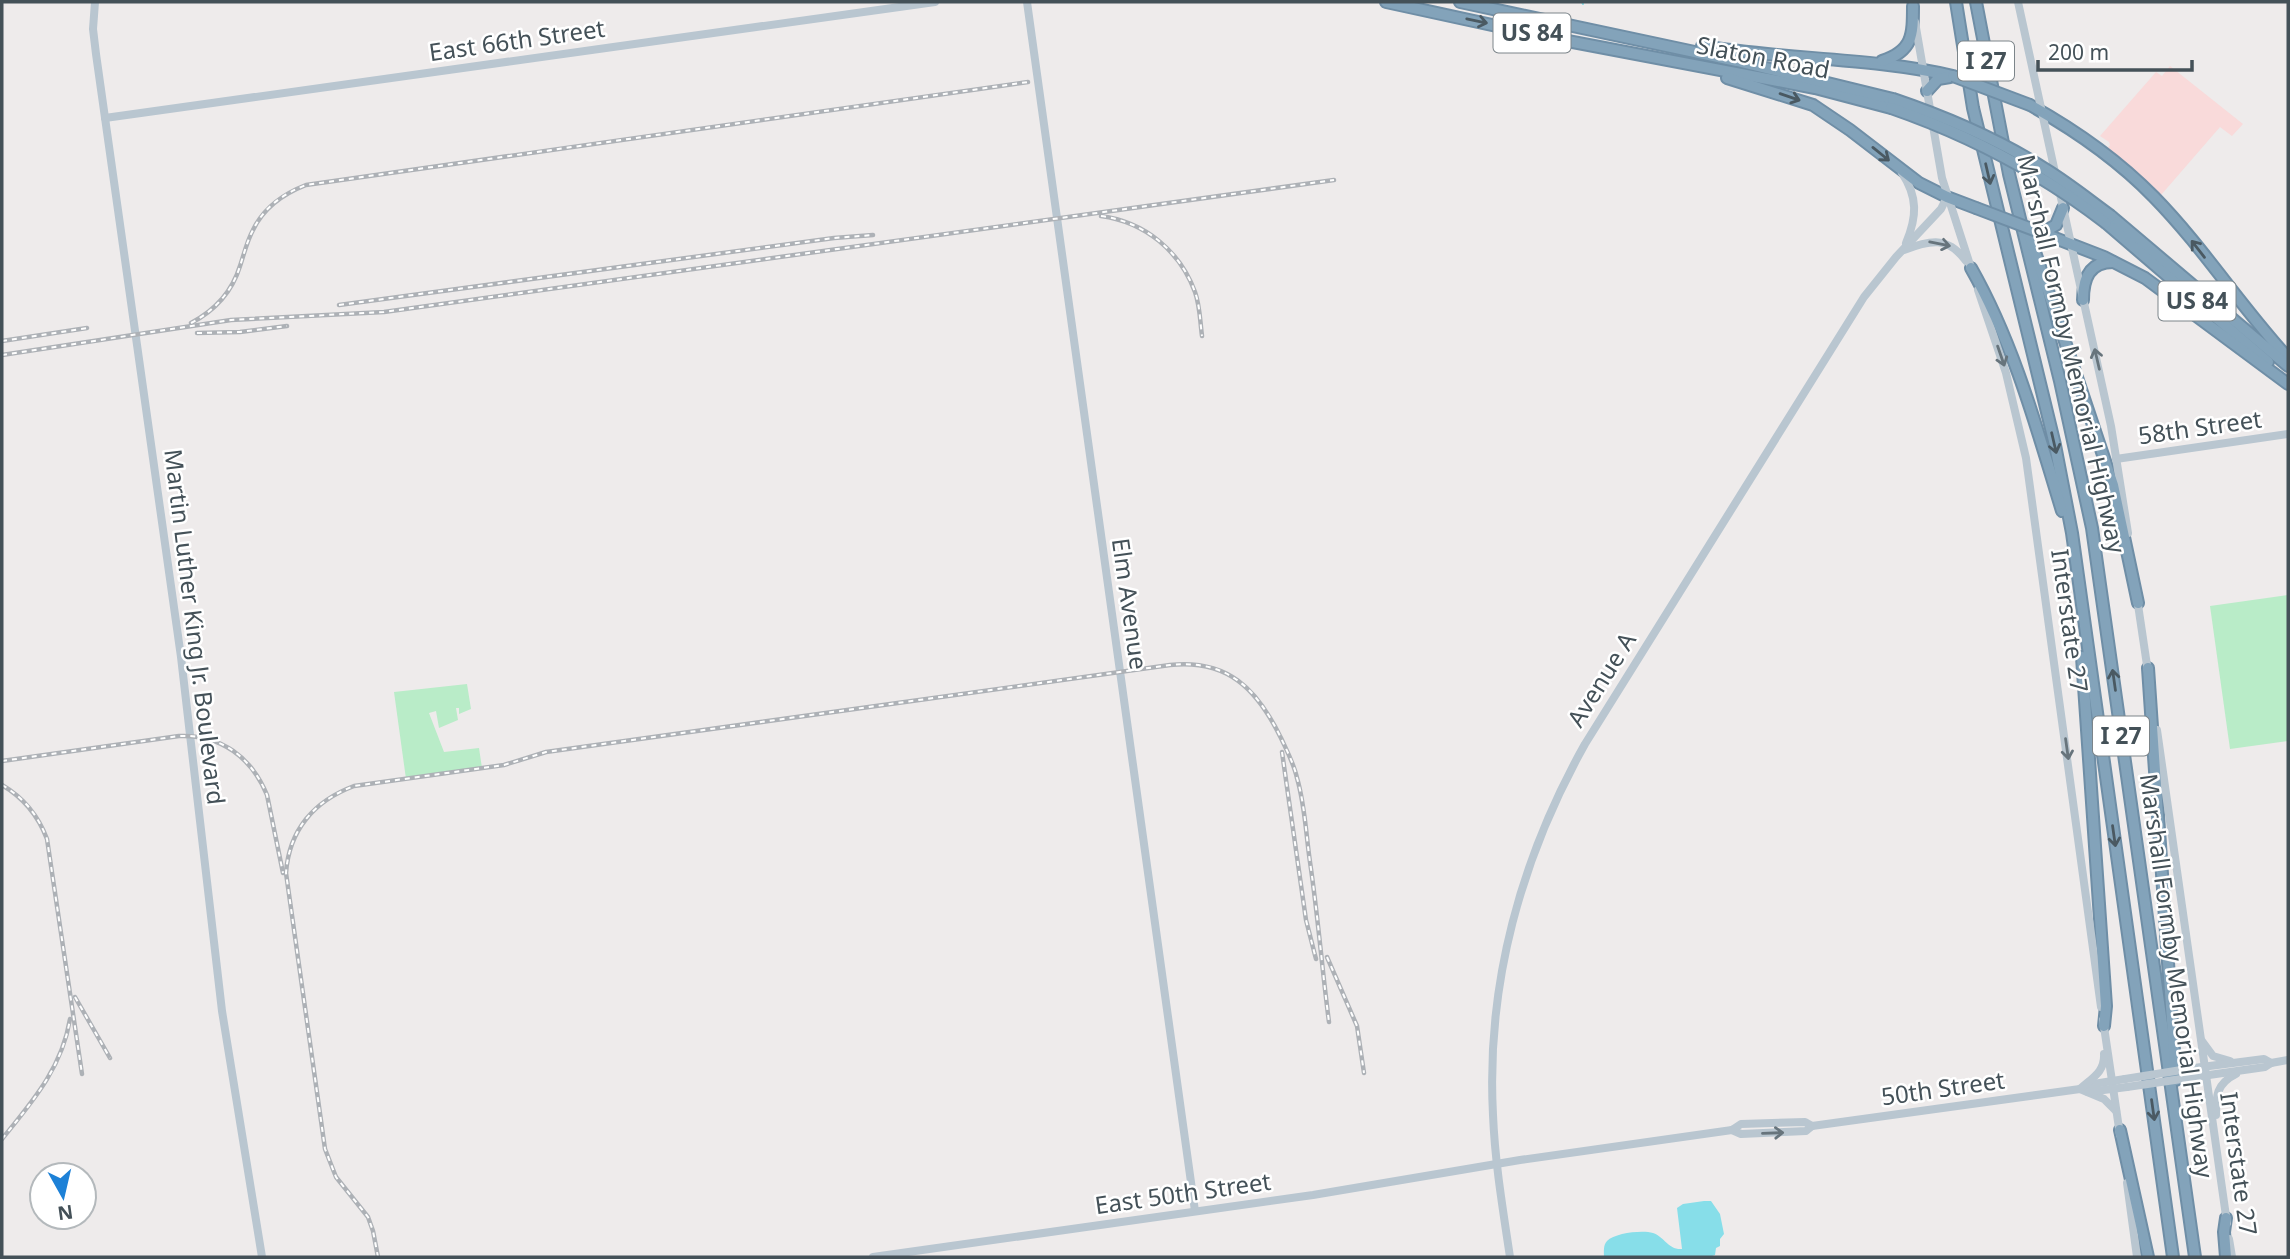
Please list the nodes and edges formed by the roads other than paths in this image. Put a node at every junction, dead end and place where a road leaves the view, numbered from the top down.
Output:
1 (95, 2) edge
2 (935, 2) edge
3 (1027, 2) edge
4 (1386, 2) edge
5 (1460, 2) edge
6 (1950, 2) edge
7 (1956, 2) edge
8 (1976, 2) edge
9 (2018, 2) edge
10 (1912, 4) edge
11 (1563, 23) junction
12 (1619, 35) junction
13 (1558, 39) junction
14 (1678, 63) junction
15 (1876, 63) junction
16 (1924, 70) junction
17 (1952, 76) junction
18 (1927, 91) junction
19 (1892, 103) junction
20 (1973, 108) junction
21 (2042, 112) junction
22 (105, 118) junction
23 (1900, 169) junction
24 (1947, 197) junction
25 (2063, 208) junction
26 (2108, 219) junction
27 (2020, 220) junction
28 (2042, 233) junction
29 (2072, 245) junction
30 (1901, 251) junction
31 (2117, 262) junction
32 (1971, 268) junction
33 (2083, 300) junction
34 (2288, 358) edge
35 (2288, 366) edge
36 (2288, 382) edge
37 (2288, 435) edge
38 (2116, 459) junction
39 (2076, 555) junction
40 (2078, 574) junction
41 (2138, 603) junction
42 (2148, 668) junction
43 (2105, 1030) junction
44 (2199, 1031) junction
45 (2288, 1060) edge
46 (2236, 1063) junction
47 (2271, 1063) junction
48 (2250, 1069) junction
49 (2205, 1071) junction
50 (2113, 1085) junction
51 (2083, 1089) junction
52 (2117, 1114) junction
53 (2120, 1130) junction
54 (2215, 1139) junction
55 (1497, 1164) junction
56 (2180, 1164) junction
57 (1195, 1211) junction
58 (2226, 1218) junction
59 (262, 1257) edge
60 (873, 1257) edge
61 (1510, 1257) edge
62 (2137, 1257) edge
63 (2148, 1257) edge
64 (2173, 1257) edge
65 (2194, 1257) edge
66 (2226, 1257) edge
67 (2232, 1257) edge

1 - 22 main road, Martin Luther King Jr. Boulevard
2 - 22 main road, East 66th Street
3 - 57 main road, Elm Avenue
4 -> 13 highway, Slaton Road / US 84
5 - 11 highway, Slaton Road / US 84
6 - 20 highway
7 - 20 highway, Marshall Formby Memorial Highway / I 27
8 - 27 highway, Marshall Formby Memorial Highway / I 27
9 - 21 main road, Interstate 27
10 - 15 highway
10 - 16 main road, Interstate 27
11 - 12 highway, Slaton Road / US 84
11 - 13 highway
12 - 15 highway
12 - 19 highway, Slaton Road / US 84
13 - 14 highway, Slaton Road / US 84
14 - 19 highway, Slaton Road / US 84
14 -> 23 highway
15 - 16 highway
16 - 17 highway
16 - 18 main road, Interstate 27
17 - 18 highway
17 - 21 highway, bridge
18 - 24 main road, Interstate 27
19 - 26 highway, Slaton Road / US 84, bridge
20 -> 39 highway, Marshall Formby Memorial Highway / I 27
21 - 25 main road, Interstate 27
34 -> 21 highway
22 - 59 main road, Martin Luther King Jr. Boulevard
23 - 24 highway
23 - 30 main road
24 - 28 highway, bridge
24 - 30 main road, Avenue A
24 - 32 main road, Interstate 27
25 - 28 highway
25 - 29 main road, Interstate 27
26 - 35 highway, US 84
26 - 36 highway, US 84
27 - 41 highway
56 -> 27 highway, Marshall Formby Memorial Highway / I 27
28 - 29 highway
29 - 31 highway
29 - 33 main road, Interstate 27
30 -> 32 main road
30 - 55 main road, Avenue A
31 - 33 highway
31 - 36 highway
32 - 39 highway
32 -> 43 main road, Interstate 27
38 -> 33 main road, Interstate 27
37 - 38 main road, 58th Street
38 - 41 main road, Interstate 27
39 - 40 highway, Marshall Formby Memorial Highway / I 27
40 - 43 highway
40 -> 64 highway, Marshall Formby Memorial Highway / I 27
41 - 42 main road, Interstate 27
42 - 44 main road, Interstate 27
42 - 56 highway
43 - 50 main road, Interstate 27
43 - 51 main road
44 - 46 main road
44 - 49 main road, Interstate 27
45 - 47 main road, 50th Street
46 - 47 main road, 50th Street
46 - 49 main road, 50th Street
47 - 48 main road, 50th Street
48 - 49 main road, 50th Street
48 - 54 main road
49 - 50 main road, 50th Street, bridge
49 - 54 main road, Interstate 27
50 - 51 main road, 50th Street
50 - 52 main road, Interstate 27
51 - 52 main road
51 - 55 main road, 50th Street
52 - 53 main road, Interstate 27
53 - 62 main road, Interstate 27
53 - 63 highway
54 - 58 main road, Interstate 27
55 - 57 main road, East 50th Street
55 - 61 main road, Avenue A
56 - 65 highway, Marshall Formby Memorial Highway / I 27
57 - 60 main road, East 50th Street
58 - 66 highway
58 - 67 main road, Interstate 27

